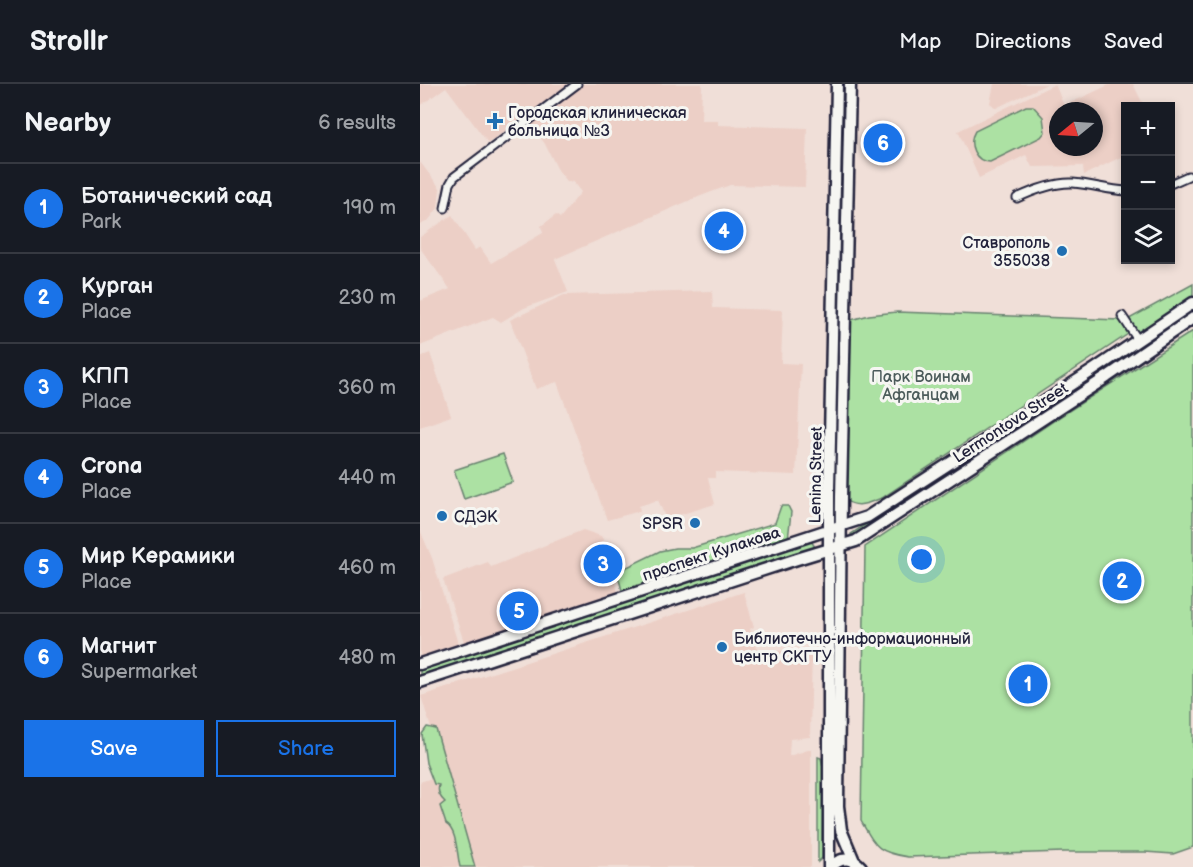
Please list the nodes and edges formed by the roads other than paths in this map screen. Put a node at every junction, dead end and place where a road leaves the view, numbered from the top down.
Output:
1 (577, 84) edge
2 (837, 84) edge
3 (850, 84) edge
4 (1188, 176) dead end
5 (1175, 182) edge
6 (1121, 191) edge
7 (1017, 198) dead end
8 (446, 208) dead end
9 (1193, 303) edge
10 (1122, 316) dead end
11 (1193, 318) edge
12 (1138, 340) junction
13 (1022, 415) junction
14 (1030, 427) junction
15 (841, 526) junction
16 (829, 531) junction
17 (841, 547) junction
18 (829, 550) junction
19 (420, 664) edge
20 (420, 682) edge
21 (858, 864) edge
22 (830, 867) edge

1 - 8 street
2 - 16 main road, Lenina Street
3 - 15 main road, Lenina Street
4 - 5 street
6 - 7 street
9 - 12 main road, Lermontova Street
10 - 12 street
11 - 14 main road, Lermontova Street
12 - 13 main road, Lermontova Street
13 - 14 main road
13 - 15 main road, Lermontova Street
14 - 17 main road, Lermontova Street
15 - 16 main road, проспект Кулакова
15 - 17 main road, Lenina Street
16 - 18 main road, Lenina Street
16 - 19 main road, проспект Кулакова
17 - 18 main road, проспект Кулакова
17 - 21 main road, Lenina Street
18 - 20 main road, проспект Кулакова
18 - 22 main road, Lenina Street
21 - 22 main road

